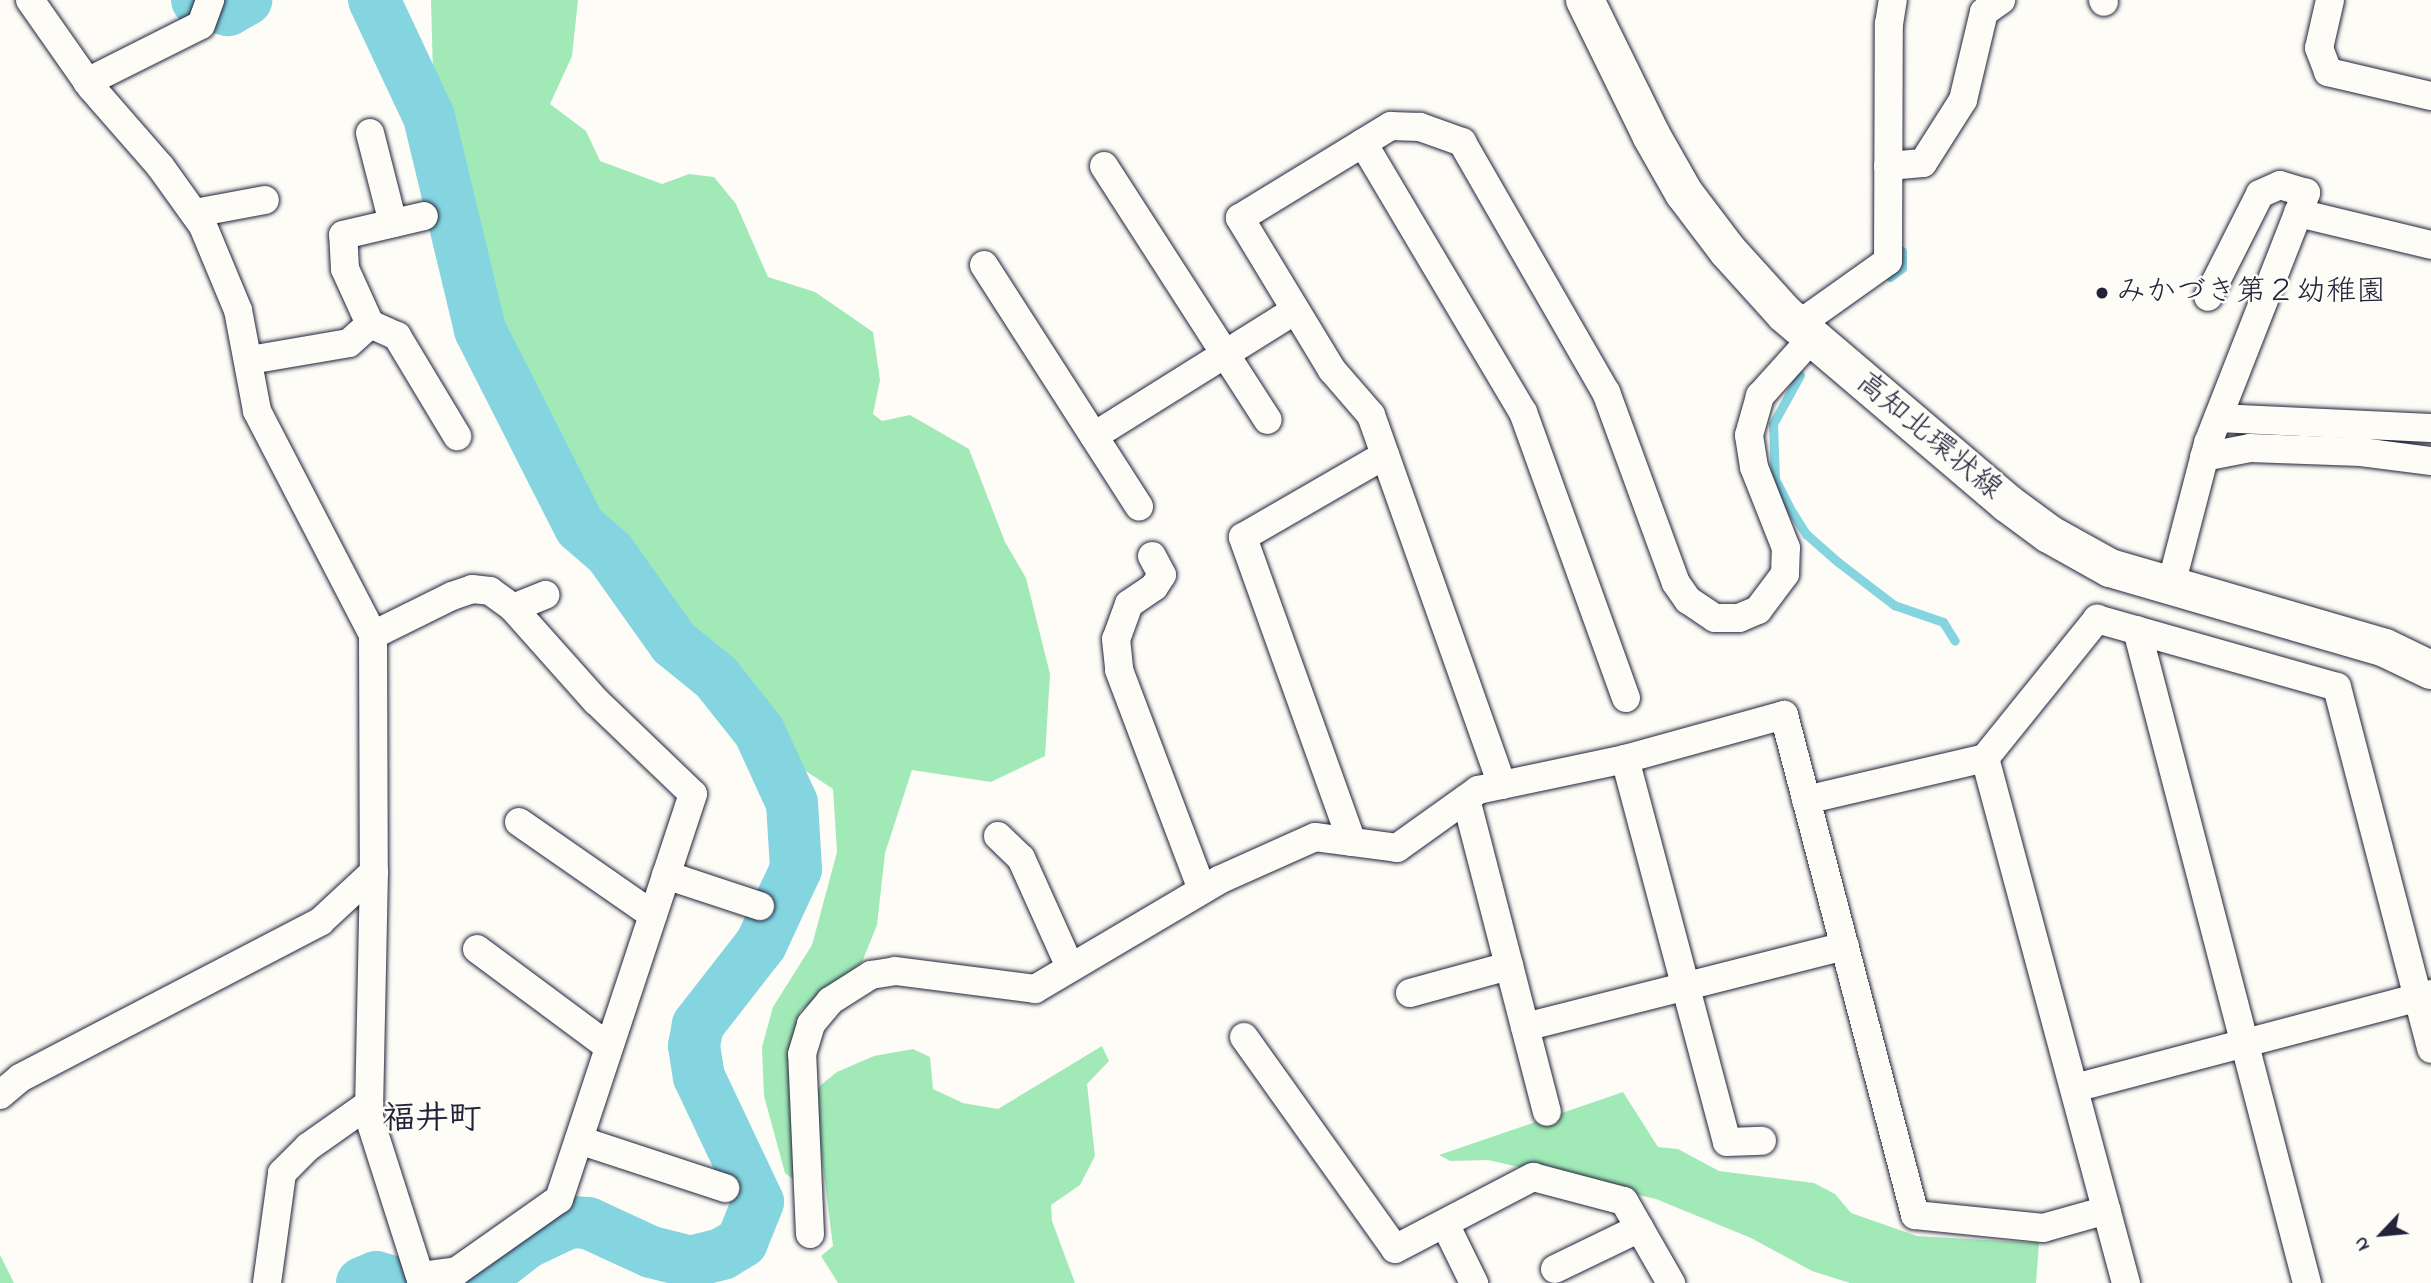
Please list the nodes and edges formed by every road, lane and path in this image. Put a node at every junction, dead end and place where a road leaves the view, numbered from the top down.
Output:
1 (30, 0) edge
2 (1585, 0) edge
3 (1871, 0) edge
4 (2001, 0) edge
5 (2330, 0) edge
6 (208, 7) edge
7 (1891, 12) edge
8 (87, 82) junction
9 (2431, 96) edge
10 (370, 133) dead end
11 (1363, 143) junction
12 (1104, 166) dead end
13 (1888, 166) junction
14 (265, 200) dead end
15 (195, 213) junction
16 (2298, 213) junction
17 (424, 216) dead end
18 (393, 223) junction
19 (2431, 245) edge
20 (984, 265) dead end
21 (2208, 297) dead end
22 (1294, 311) junction
23 (370, 324) junction
24 (1805, 332) junction
25 (1225, 354) junction
26 (250, 360) junction
27 (2218, 418) junction
28 (1268, 420) dead end
29 (2431, 428) edge
30 (457, 436) dead end
31 (1094, 436) junction
32 (1385, 455) junction
33 (2204, 457) junction
34 (2431, 461) edge
35 (1139, 506) dead end
36 (1152, 556) dead end
37 (2170, 589) junction
38 (545, 595) dead end
39 (513, 608) junction
40 (2137, 630) junction
41 (373, 635) junction
42 (2427, 663) edge
43 (1626, 698) dead end
44 (1626, 758) junction
45 (1986, 758) junction
46 (1503, 785) junction
47 (1466, 799) junction
48 (1806, 800) junction
49 (519, 822) dead end
50 (998, 836) dead end
51 (1352, 842) junction
52 (374, 872) junction
53 (666, 875) junction
54 (1202, 890) junction
55 (760, 906) dead end
56 (653, 915) junction
57 (1845, 946) junction
58 (477, 949) dead end
59 (1509, 966) junction
60 (1070, 967) junction
61 (1686, 986) junction
62 (1410, 993) dead end
63 (2424, 996) edge
64 (1525, 1027) junction
65 (1244, 1037) dead end
66 (2245, 1044) junction
67 (609, 1047) junction
68 (2431, 1049) edge
69 (2075, 1088) junction
70 (0, 1095) edge
71 (369, 1104) junction
72 (1547, 1112) dead end
73 (579, 1140) junction
74 (1762, 1141) dead end
75 (725, 1188) dead end
76 (2107, 1210) junction
77 (1445, 1224) junction
78 (1640, 1228) junction
79 (810, 1234) dead end
80 (1555, 1269) dead end
81 (421, 1279) edge
82 (267, 1283) edge
83 (1474, 1283) edge
84 (1671, 1283) edge
85 (2126, 1283) edge
86 (2307, 1283) edge

1 - 8 street
2 - 24 main road, 高知北環状線
3 - 7 street
4 - 13 street
5 - 9 street
6 - 8 street
7 - 13 street
8 - 15 street
10 - 18 street
11 - 22 street
11 - 24 street
11 - 43 street
12 - 25 street
13 - 24 street
14 - 15 street
15 - 26 street
16 - 19 street
16 - 21 street
16 - 27 street
17 - 18 street
18 - 23 street
20 - 31 street
22 - 25 street
22 - 32 street
23 - 26 street
23 - 30 street
24 - 37 main road, 高知北環状線
25 - 28 street
25 - 31 street
26 - 41 street
27 - 29 street
27 - 33 street
31 - 35 street
32 - 46 street
32 - 51 street
33 - 34 street
33 - 37 street
36 - 54 street
37 - 42 main road, 高知北環状線
38 - 39 street
39 - 41 street
39 - 53 street
40 - 45 street
40 - 63 street
40 - 66 street
41 - 52 street
44 - 46 street
44 - 48 street
44 - 61 street
45 - 48 street
45 - 69 street
46 - 47 street
47 - 51 street
47 - 59 street
48 - 57 street
49 - 56 street
50 - 60 street
51 - 54 street
52 - 70 street
52 - 71 street
53 - 55 street
53 - 56 street
54 - 60 street
56 - 67 street
57 - 61 street
57 - 76 street
58 - 67 street
59 - 62 street
59 - 64 street
60 - 79 street
61 - 64 street
61 - 74 street
63 - 66 street
63 - 68 street
64 - 72 street
65 - 77 street
66 - 69 street
66 - 86 street
67 - 73 street
69 - 76 street
71 - 81 street
71 - 82 street
73 - 75 street
73 - 81 street
76 - 85 street
77 - 78 street
77 - 83 street
78 - 80 street
78 - 84 street

